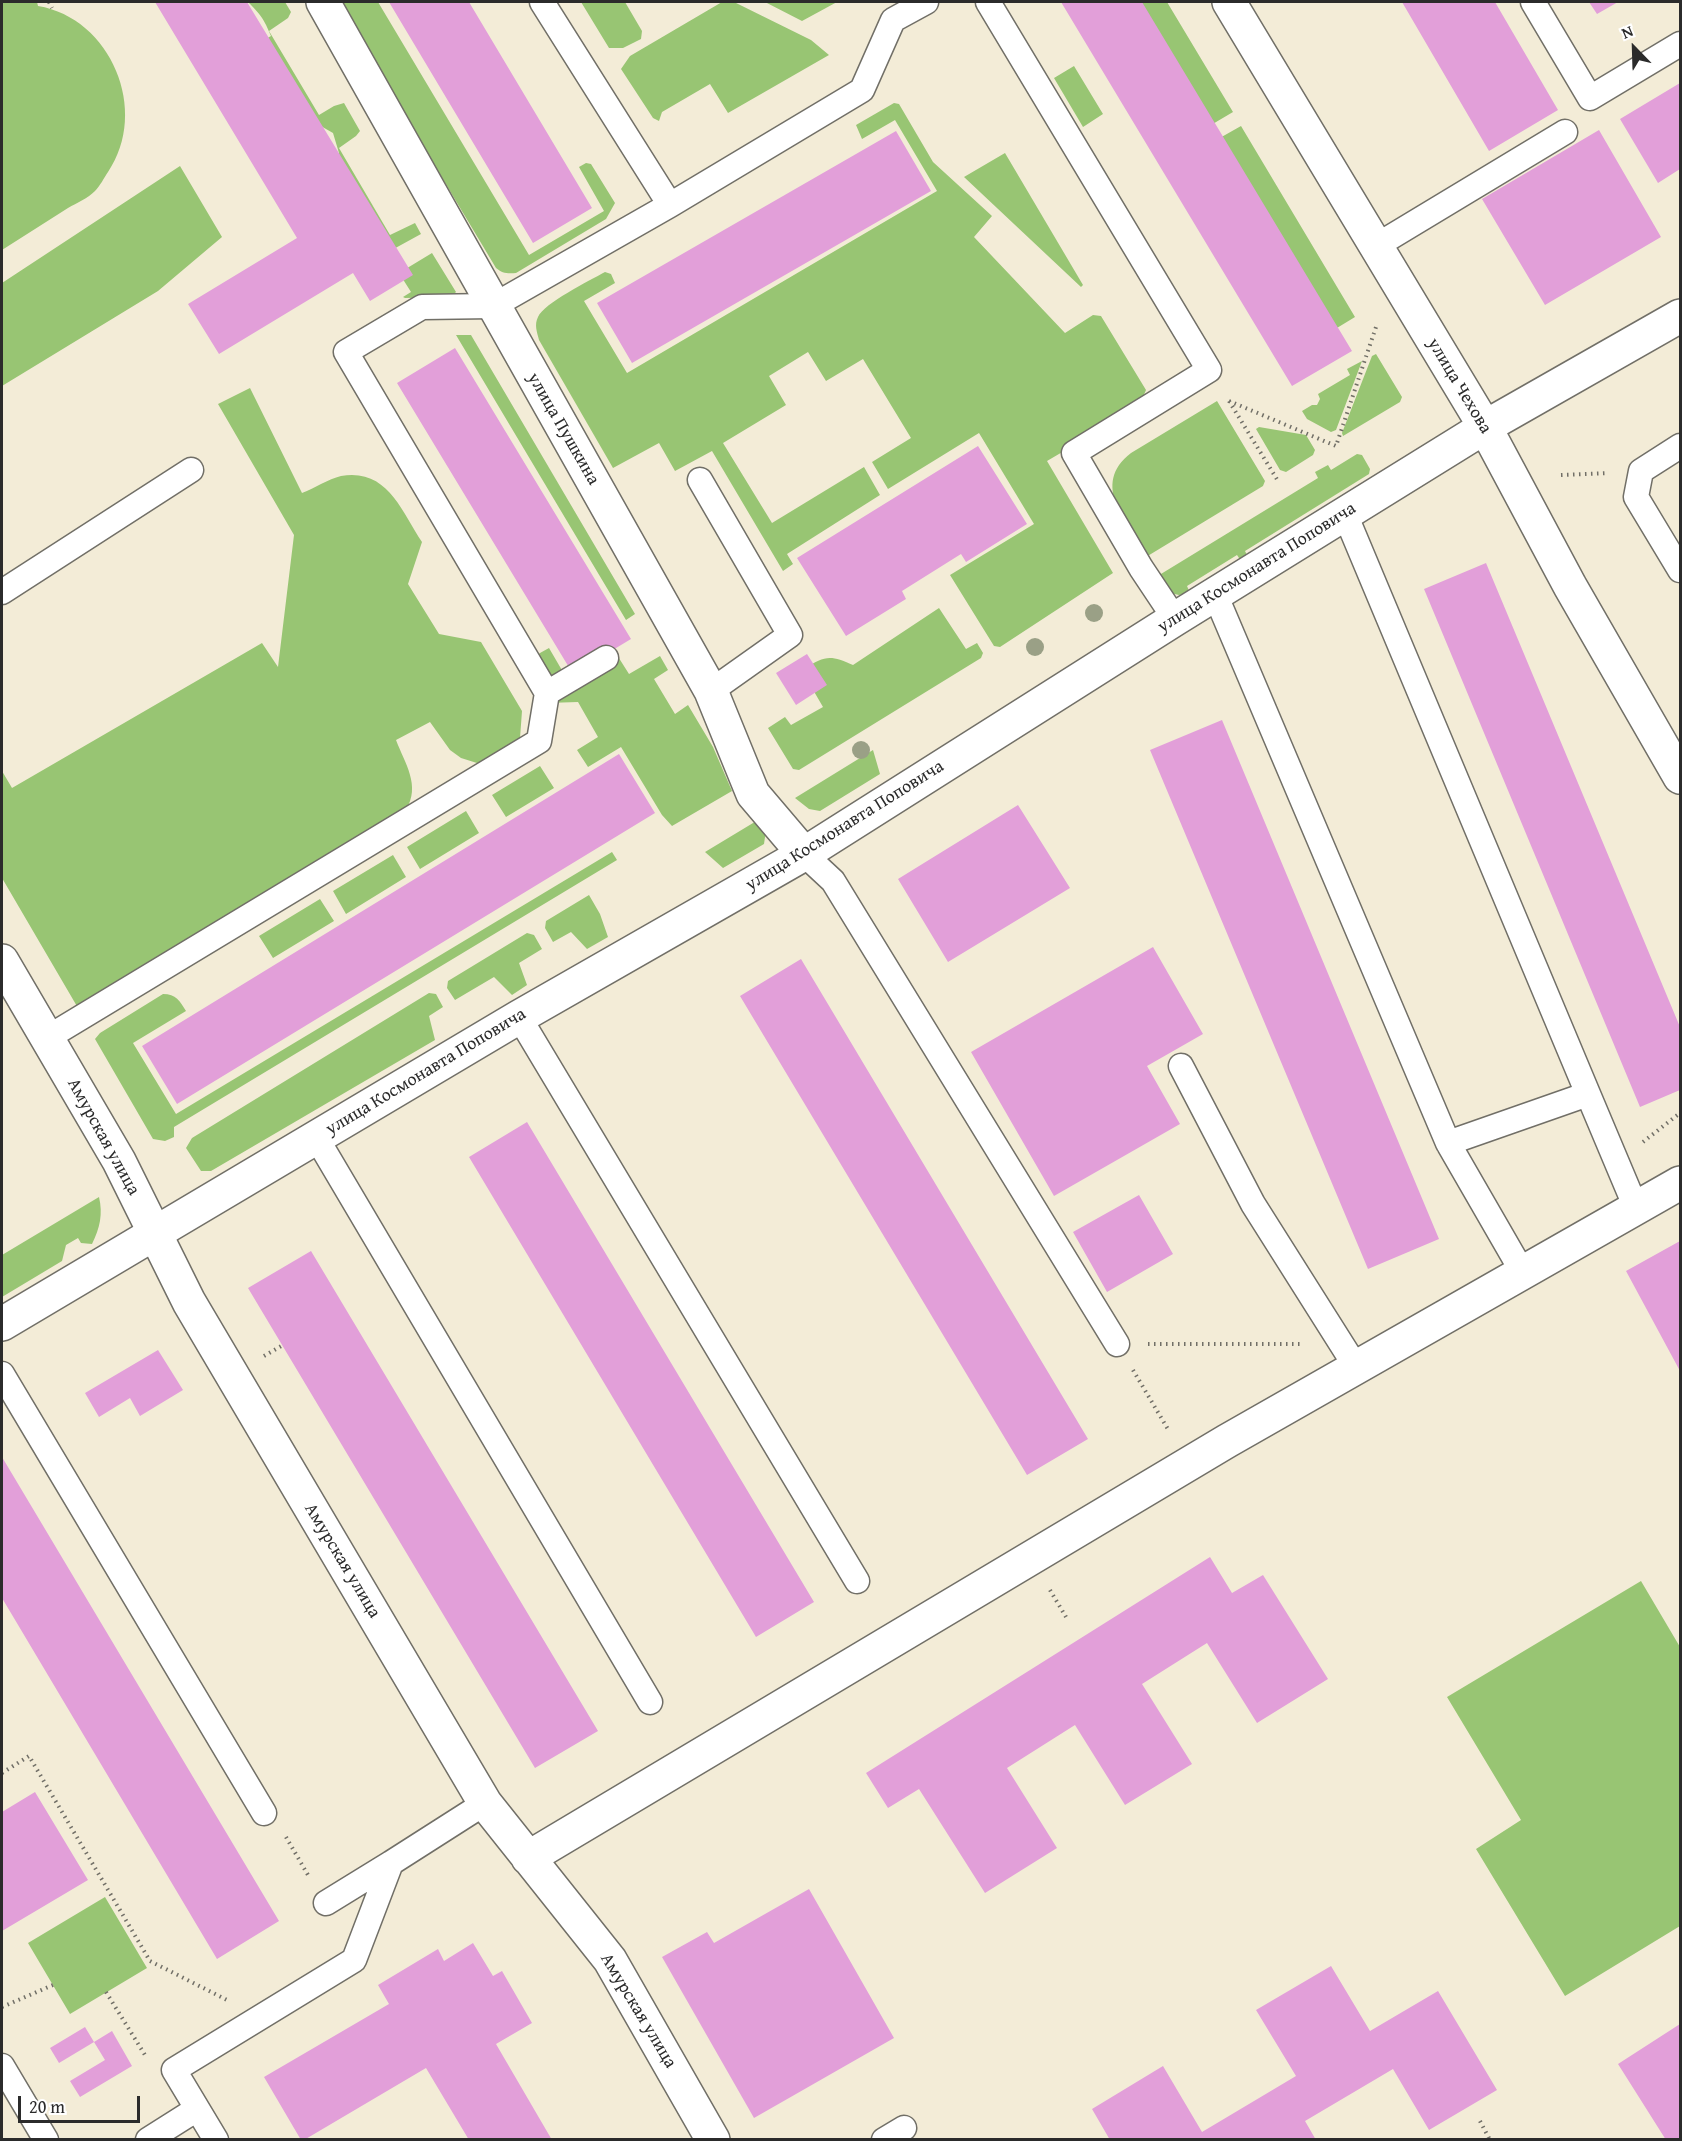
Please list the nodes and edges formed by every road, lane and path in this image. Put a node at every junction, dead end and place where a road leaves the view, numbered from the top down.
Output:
1 (49, 2) edge
2 (323, 2) edge
3 (542, 2) edge
4 (926, 2) edge
5 (988, 2) edge
6 (1228, 2) edge
7 (1533, 2) edge
8 (52, 8) dead end
9 (1680, 44) edge
10 (1565, 132) dead end
11 (670, 205) junction
12 (1376, 246) junction
13 (493, 306) junction
14 (1680, 316) edge
15 (1378, 323) dead end
16 (1209, 370) junction
17 (1229, 401) junction
18 (1485, 427) junction
19 (1680, 446) edge
20 (191, 470) dead end
21 (1609, 472) dead end
22 (1561, 475) dead end
23 (700, 480) dead end
24 (1278, 482) dead end
25 (1345, 514) junction
26 (1680, 570) edge
27 (2, 592) edge
28 (1215, 594) junction
29 (1175, 619) junction
30 (606, 658) dead end
31 (711, 691) junction
32 (547, 693) junction
33 (1680, 777) edge
34 (804, 854) junction
35 (2, 961) edge
36 (519, 1017) junction
37 (46, 1038) junction
38 (1181, 1066) dead end
39 (1588, 1094) junction
40 (1680, 1113) edge
41 (316, 1137) junction
42 (1448, 1143) junction
43 (1617, 1162) junction
44 (1680, 1183) edge
45 (1636, 1208) junction
46 (154, 1233) junction
47 (1522, 1274) junction
48 (2, 1324) edge
49 (1117, 1344) junction
50 (1349, 1356) junction
51 (2, 1374) edge
52 (1188, 1464) junction
53 (857, 1581) dead end
54 (650, 1702) dead end
55 (2, 1773) edge
56 (485, 1803) junction
57 (264, 1813) joint
58 (528, 1858) junction
59 (391, 1863) junction
60 (326, 1903) joint
61 (53, 1985) dead end
62 (106, 1992) dead end
63 (2, 2007) edge
64 (262, 2017) junction
65 (2, 2066) edge
66 (174, 2070) junction
67 (197, 2109) junction
68 (1480, 2121) dead end
69 (46, 2139) edge
70 (148, 2139) edge
71 (216, 2139) edge
72 (713, 2139) edge
73 (1490, 2139) edge

1 - 8 path
2 - 13 street, улица Пушкина
3 - 11 lane
4 - 11 lane
5 - 16 lane
6 - 12 street, улица Чехова
7 - 9 lane
10 - 12 lane
11 - 13 lane
12 - 18 street, улица Чехова
13 - 31 street, улица Пушкина
13 - 32 lane
14 - 18 street, улица Космонавта Поповича
15 - 17 path
16 - 17 path
16 - 29 lane
17 - 24 path
18 - 25 street, улица Космонавта Поповича
18 - 33 street, улица Чехова
19 - 26 lane
20 - 27 lane
21 - 22 path
23 - 31 lane
25 - 28 street, улица Космонавта Поповича
25 - 39 lane
28 - 29 street, улица Космонавта Поповича
28 - 42 lane
29 - 34 street, улица Космонавта Поповича
30 - 32 lane
31 - 34 street, улица Пушкина
32 - 37 lane
34 - 36 street, улица Космонавта Поповича
34 - 49 lane
35 - 37 street, Амурская улица
36 - 41 street, улица Космонавта Поповича
36 - 53 lane
37 - 46 street, Амурская улица
38 - 50 lane
39 - 42 lane
39 - 43 lane
40 - 43 path
41 - 46 street, улица Космонавта Поповича
41 - 54 lane
42 - 47 lane
43 - 45 lane
44 - 45 street
45 - 47 street
46 - 48 street, улица Космонавта Поповича
46 - 56 street, Амурская улица
47 - 50 street
49 - 50 path
49 - 52 path
50 - 52 street
51 - 57 lane
52 - 58 street
55 - 64 path
56 - 58 street, Амурская улица
56 - 59 lane
57 - 60 path
58 - 72 street, Амурская улица
59 - 60 lane
59 - 64 lane
61 - 63 path
62 - 66 path
64 - 66 lane
65 - 69 lane
66 - 67 lane
67 - 70 lane
67 - 71 lane
68 - 73 path

